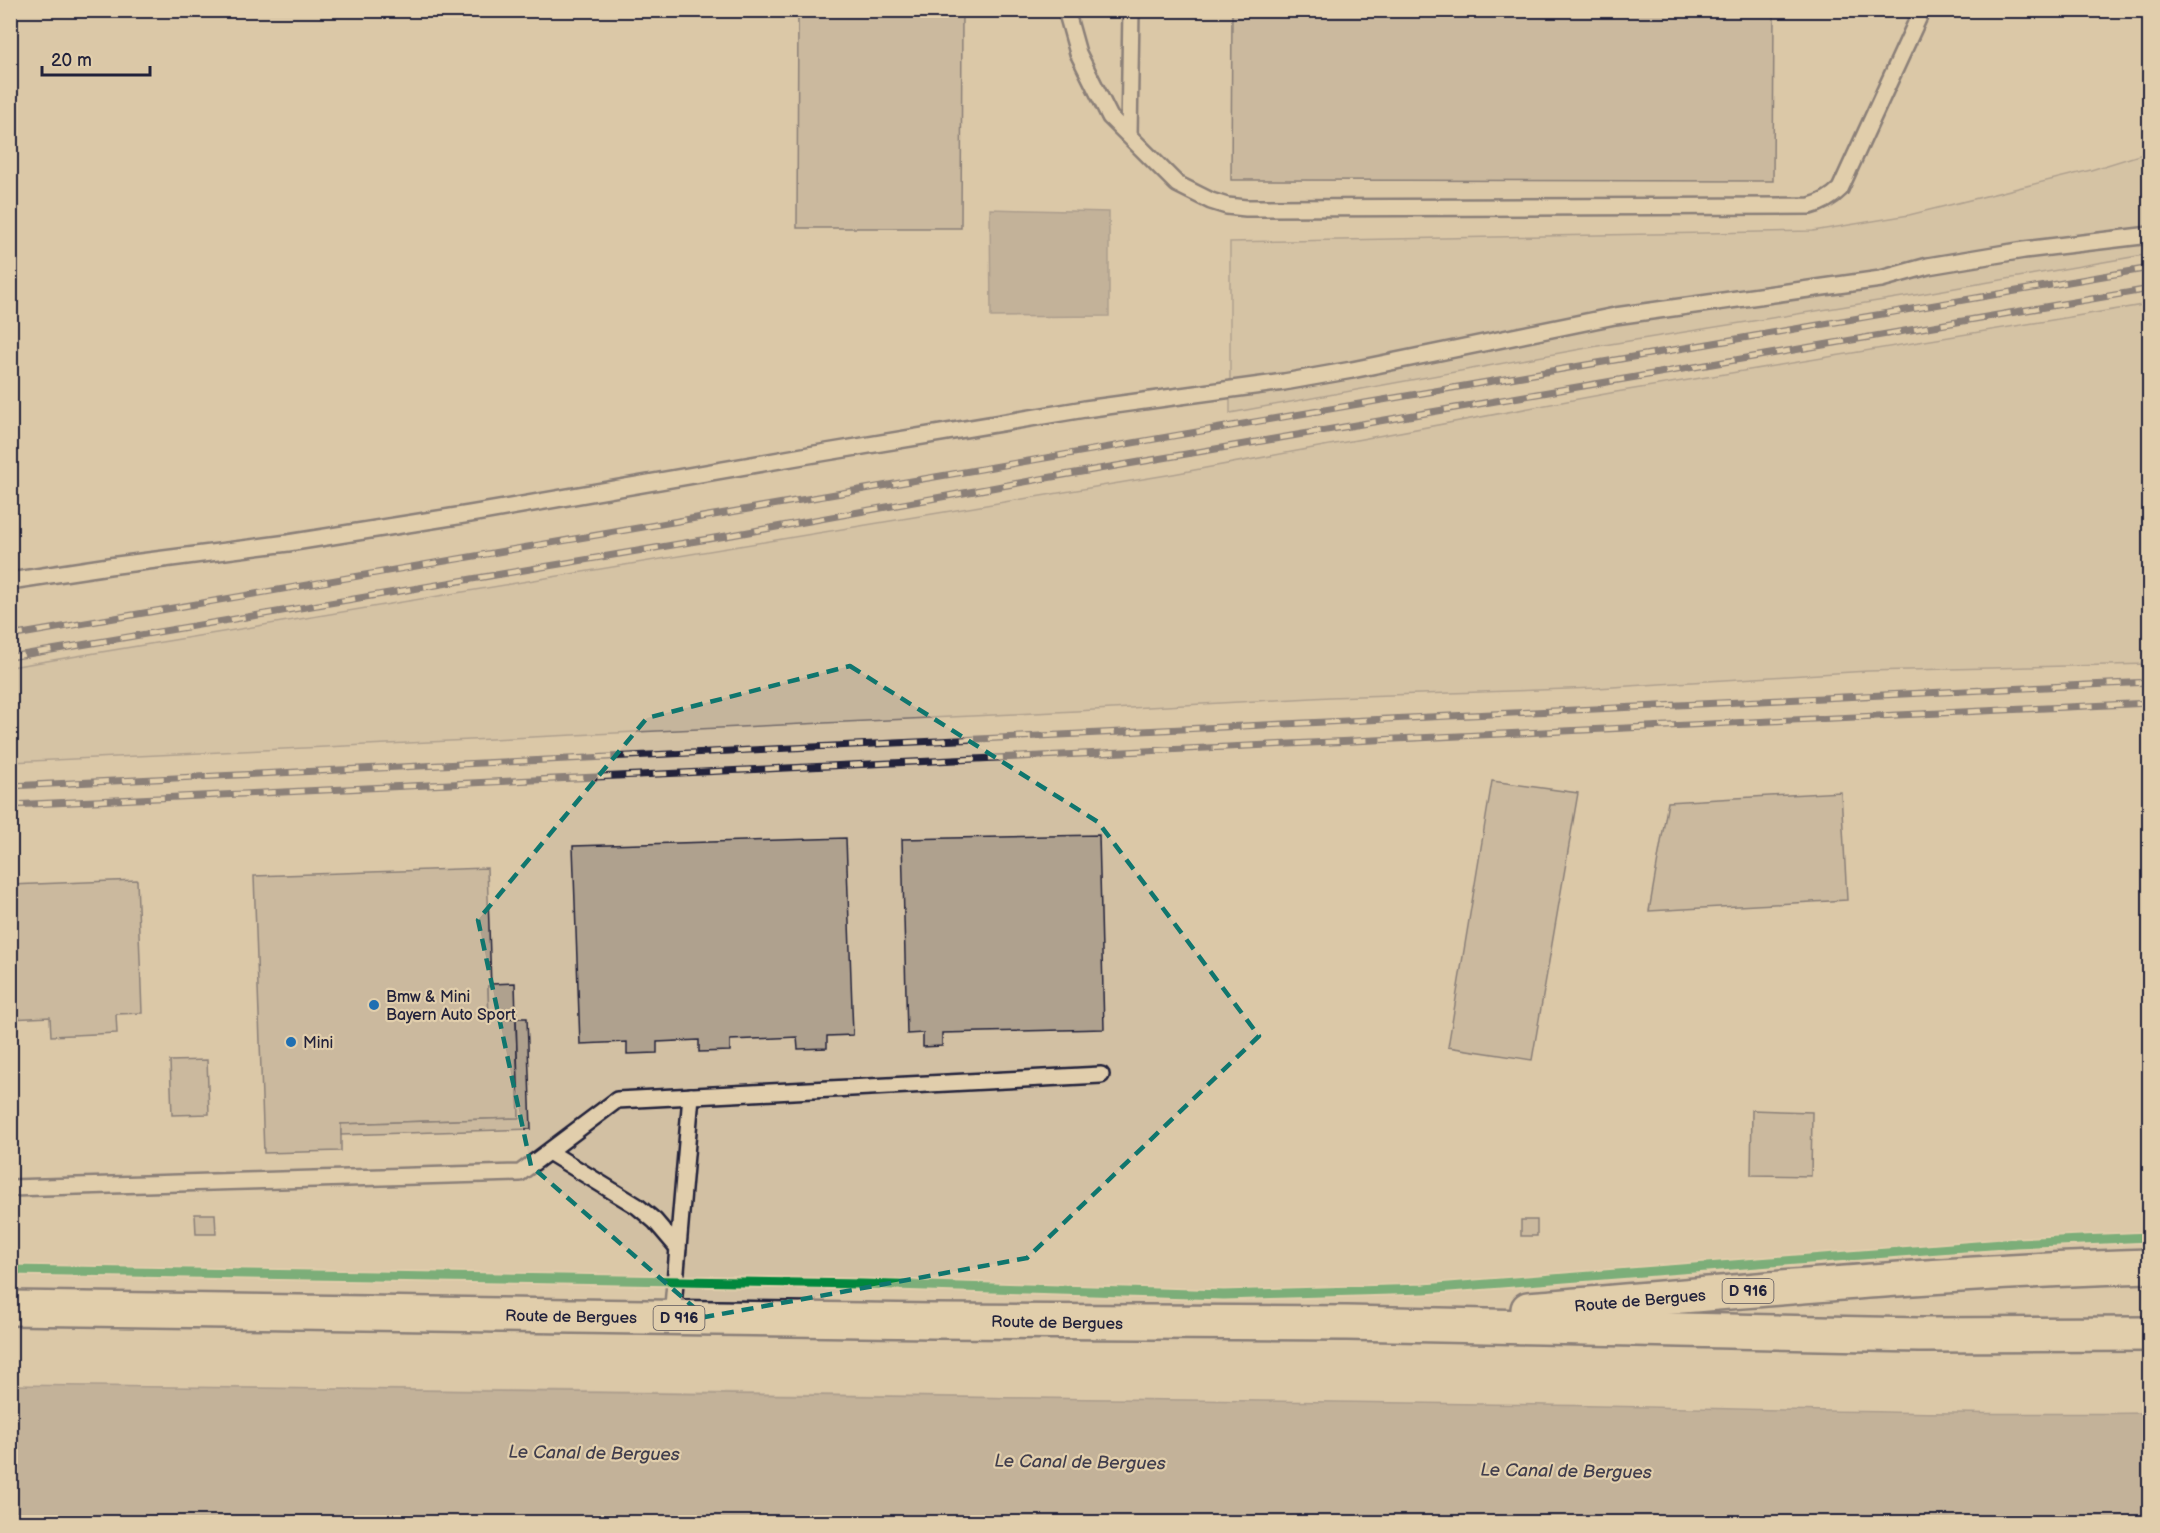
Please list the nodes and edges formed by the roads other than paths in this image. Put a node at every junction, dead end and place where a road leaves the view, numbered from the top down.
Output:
1 (1066, 10) edge
2 (1131, 10) edge
3 (1922, 10) edge
4 (1129, 135) junction
5 (2150, 235) edge
6 (10, 581) edge
7 (1101, 1075) dead end
8 (691, 1096) junction
9 (549, 1152) junction
10 (10, 1188) edge
11 (678, 1248) junction
12 (2150, 1266) edge
13 (10, 1308) edge
14 (2150, 1312) edge
15 (672, 1318) junction
16 (1347, 1323) junction
17 (2150, 1334) edge
18 (1964, 1335) junction

1 - 4 lane
2 - 4 lane
3 - 4 lane
5 - 6 lane
7 - 8 lane
8 - 9 lane
8 - 11 lane
9 - 10 lane
9 - 11 lane
11 - 15 lane
12 - 16 main road, Route de Bergues / D 916
13 - 15 main road, Route de Bergues / D 916
14 - 18 main road
15 - 16 main road, Route de Bergues / D 916
16 - 18 main road, Route de Bergues / D 916
17 - 18 main road, Route de Bergues / D 916

